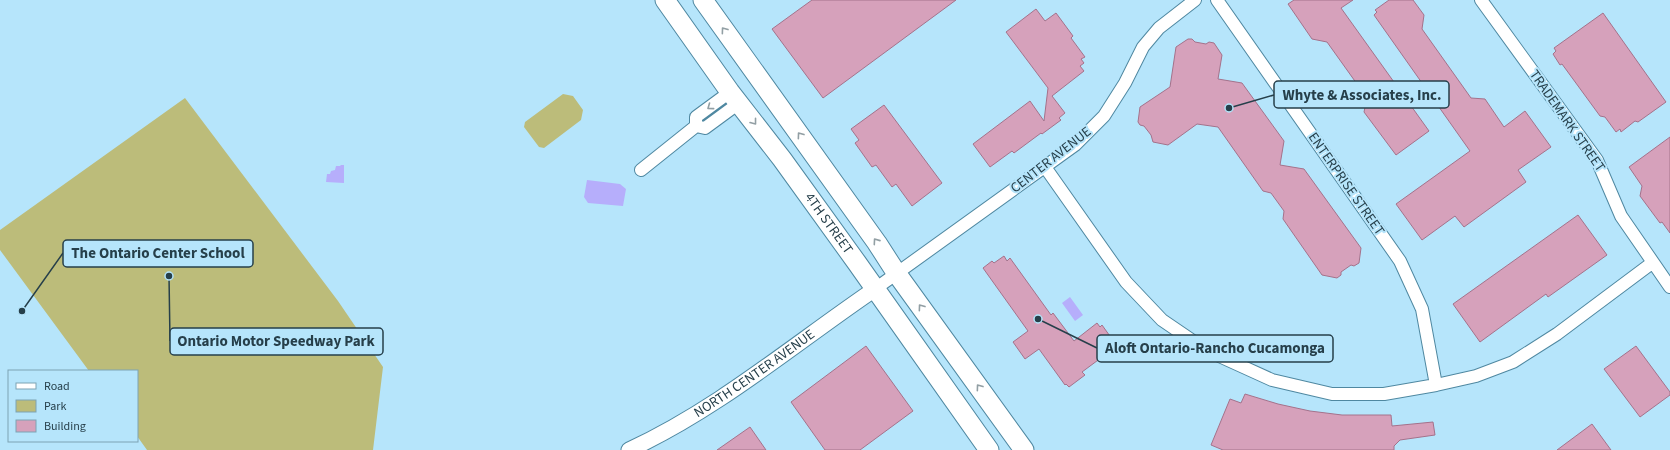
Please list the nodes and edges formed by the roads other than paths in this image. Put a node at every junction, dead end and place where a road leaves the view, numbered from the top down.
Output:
1 (665, 0) edge
2 (703, 0) edge
3 (1195, 0) edge
4 (1217, 0) edge
5 (1481, 0) edge
6 (735, 97) junction
7 (1045, 167) junction
8 (642, 170) dead end
9 (1652, 263) junction
10 (897, 274) junction
11 (1670, 287) edge
12 (875, 289) junction
13 (1436, 385) junction
14 (629, 450) edge
15 (988, 450) edge
16 (1024, 450) edge

1 - 6 main road, 4TH STREET
10 -> 2 main road, 4TH STREET
3 - 7 street, CENTER AVENUE
4 - 13 street, ENTERPRISE STREET
5 - 9 street, TRADEMARK STREET
6 - 8 street
6 -> 12 main road, 4TH STREET
7 - 10 street, CENTER AVENUE
7 - 13 street
9 - 11 street, TRADEMARK STREET
9 - 13 street
10 - 12 street, CENTER AVENUE
16 -> 10 main road, 4TH STREET
12 - 14 street, NORTH CENTER AVENUE
12 - 15 main road, 4TH STREET

